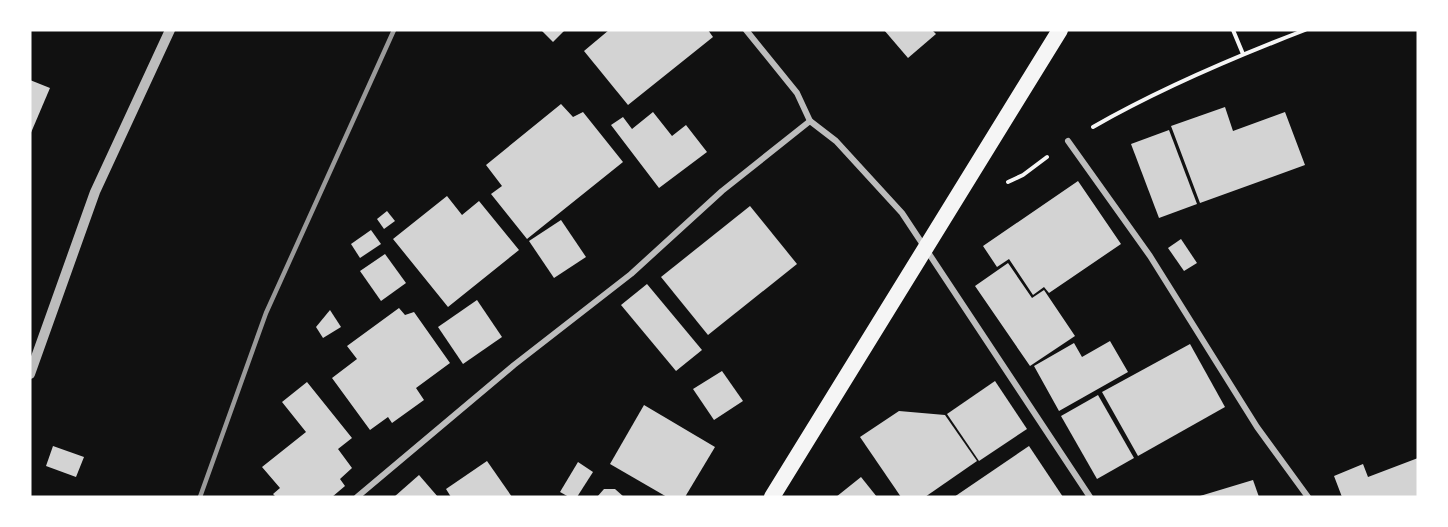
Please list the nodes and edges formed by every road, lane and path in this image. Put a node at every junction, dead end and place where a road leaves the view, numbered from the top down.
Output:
1 (170, 30) edge
2 (746, 30) edge
3 (1060, 30) edge
4 (1233, 30) edge
5 (1305, 30) edge
6 (1243, 54) junction
7 (810, 121) junction
8 (1068, 141) junction
9 (969, 177) junction
10 (926, 249) junction
11 (30, 374) edge
12 (357, 497) edge
13 (772, 497) edge
14 (1090, 497) edge
15 (1308, 497) edge

1 - 11 street
2 - 7 street
3 - 9 highway
4 - 6 path
5 - 6 path
6 - 8 path
7 - 10 street
7 - 12 street
8 - 9 path
8 - 15 street
9 - 10 highway
10 - 13 highway
10 - 14 street

